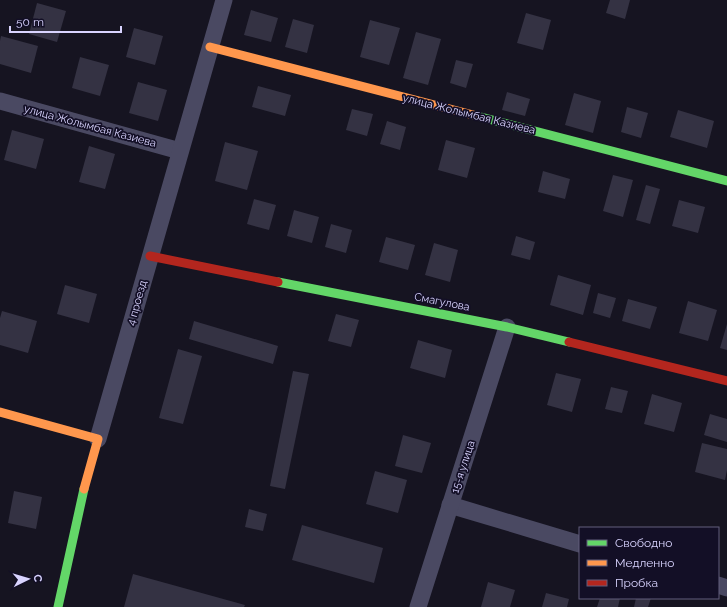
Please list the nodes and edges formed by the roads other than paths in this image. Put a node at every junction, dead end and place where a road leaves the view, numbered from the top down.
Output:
1 (224, 0) edge
2 (210, 47) junction
3 (0, 101) edge
4 (180, 151) junction
5 (727, 180) edge
6 (150, 256) junction
7 (507, 327) junction
8 (727, 381) edge
9 (0, 412) edge
10 (98, 439) junction
11 (450, 505) junction
12 (579, 544) edge
13 (58, 607) edge
14 (418, 607) edge

1 - 2 street, 4 проезд
2 - 4 street, 4 проезд
2 - 5 street, улица Жолымбая Казиева
3 - 4 street, улица Жолымбая Казиева
4 - 6 street, 4 проезд
6 - 7 street, Смагулова
6 - 10 street, 4 проезд
7 - 8 street, Смагулова
7 - 11 street, 15-я улица
9 - 10 street
10 - 13 street, 4 проезд
11 - 12 street
11 - 14 street, 15-я улица

